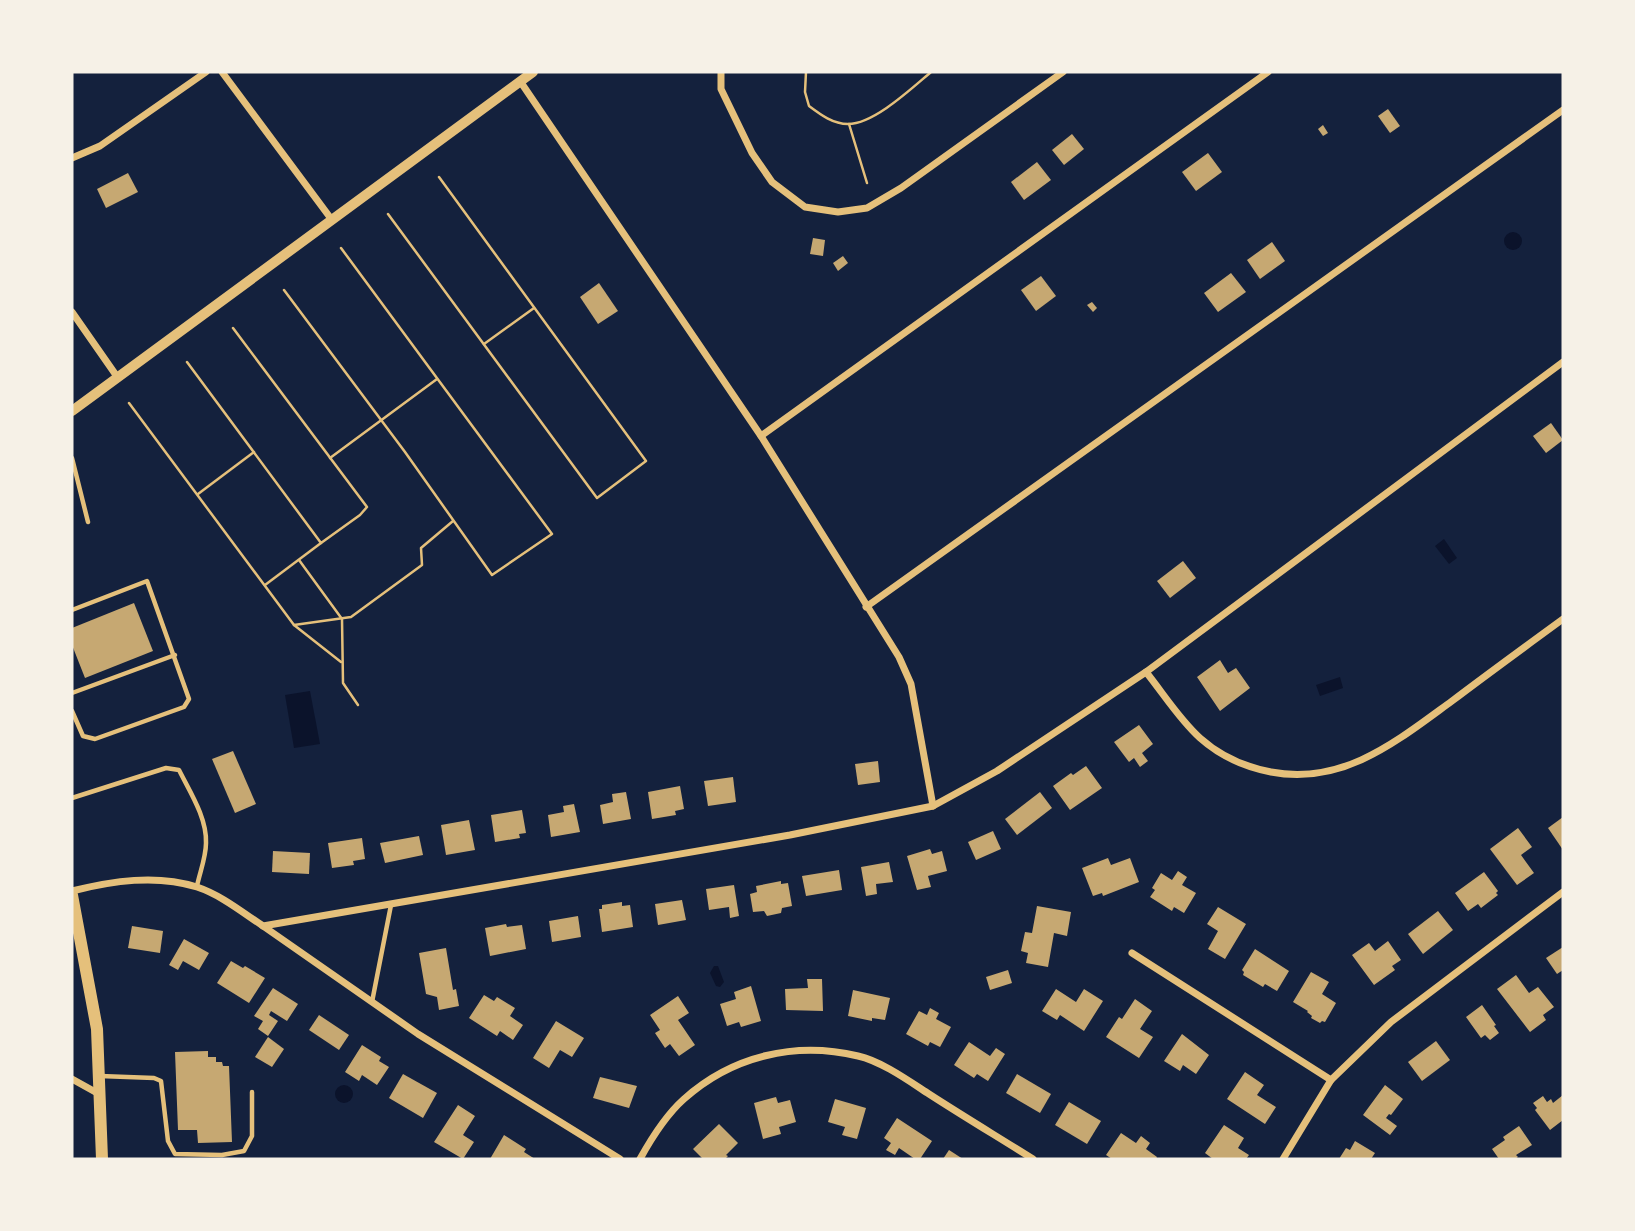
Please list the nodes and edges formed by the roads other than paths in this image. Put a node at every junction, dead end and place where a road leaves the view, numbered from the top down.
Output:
1 (206, 72) edge
2 (222, 72) edge
3 (533, 72) edge
4 (721, 72) edge
5 (1063, 72) edge
6 (1268, 72) edge
7 (520, 81) junction
8 (1563, 110) edge
9 (72, 158) edge
10 (332, 220) junction
11 (72, 312) edge
12 (1563, 362) edge
13 (118, 377) junction
14 (72, 411) edge
15 (761, 436) junction
16 (72, 458) edge
17 (88, 522) dead end
18 (866, 607) junction
19 (72, 610) edge
20 (1563, 619) edge
21 (175, 655) junction
22 (1146, 672) junction
23 (72, 693) edge
24 (72, 711) edge
25 (72, 798) edge
26 (933, 806) junction
27 (196, 887) junction
28 (1563, 892) edge
29 (72, 893) edge
30 (391, 904) junction
31 (263, 926) junction
32 (77, 949) edge
33 (1132, 953) dead end
34 (372, 1002) junction
35 (100, 1076) junction
36 (72, 1079) edge
37 (1331, 1080) junction
38 (252, 1092) dead end
39 (100, 1095) junction
40 (102, 1159) edge
41 (620, 1159) edge
42 (640, 1159) edge
43 (1033, 1159) edge
44 (1283, 1159) edge

1 - 9 street
2 - 10 street
3 - 7 street
4 - 5 street
6 - 15 street
7 - 10 street
7 - 15 street
8 - 18 street
10 - 13 street
11 - 13 street
12 - 22 street
13 - 14 street
15 - 18 street
16 - 17 lane
18 - 26 street
19 - 21 lane
20 - 22 street
21 - 23 lane
21 - 24 lane
22 - 26 street
25 - 27 lane
26 - 30 street
27 - 29 street
27 - 31 street
28 - 37 street
29 - 32 main road
30 - 31 street
30 - 34 lane
31 - 34 street
32 - 35 main road
33 - 37 street
34 - 41 street
35 - 38 lane
35 - 39 main road
36 - 39 street
37 - 44 street
39 - 40 main road
42 - 43 street

